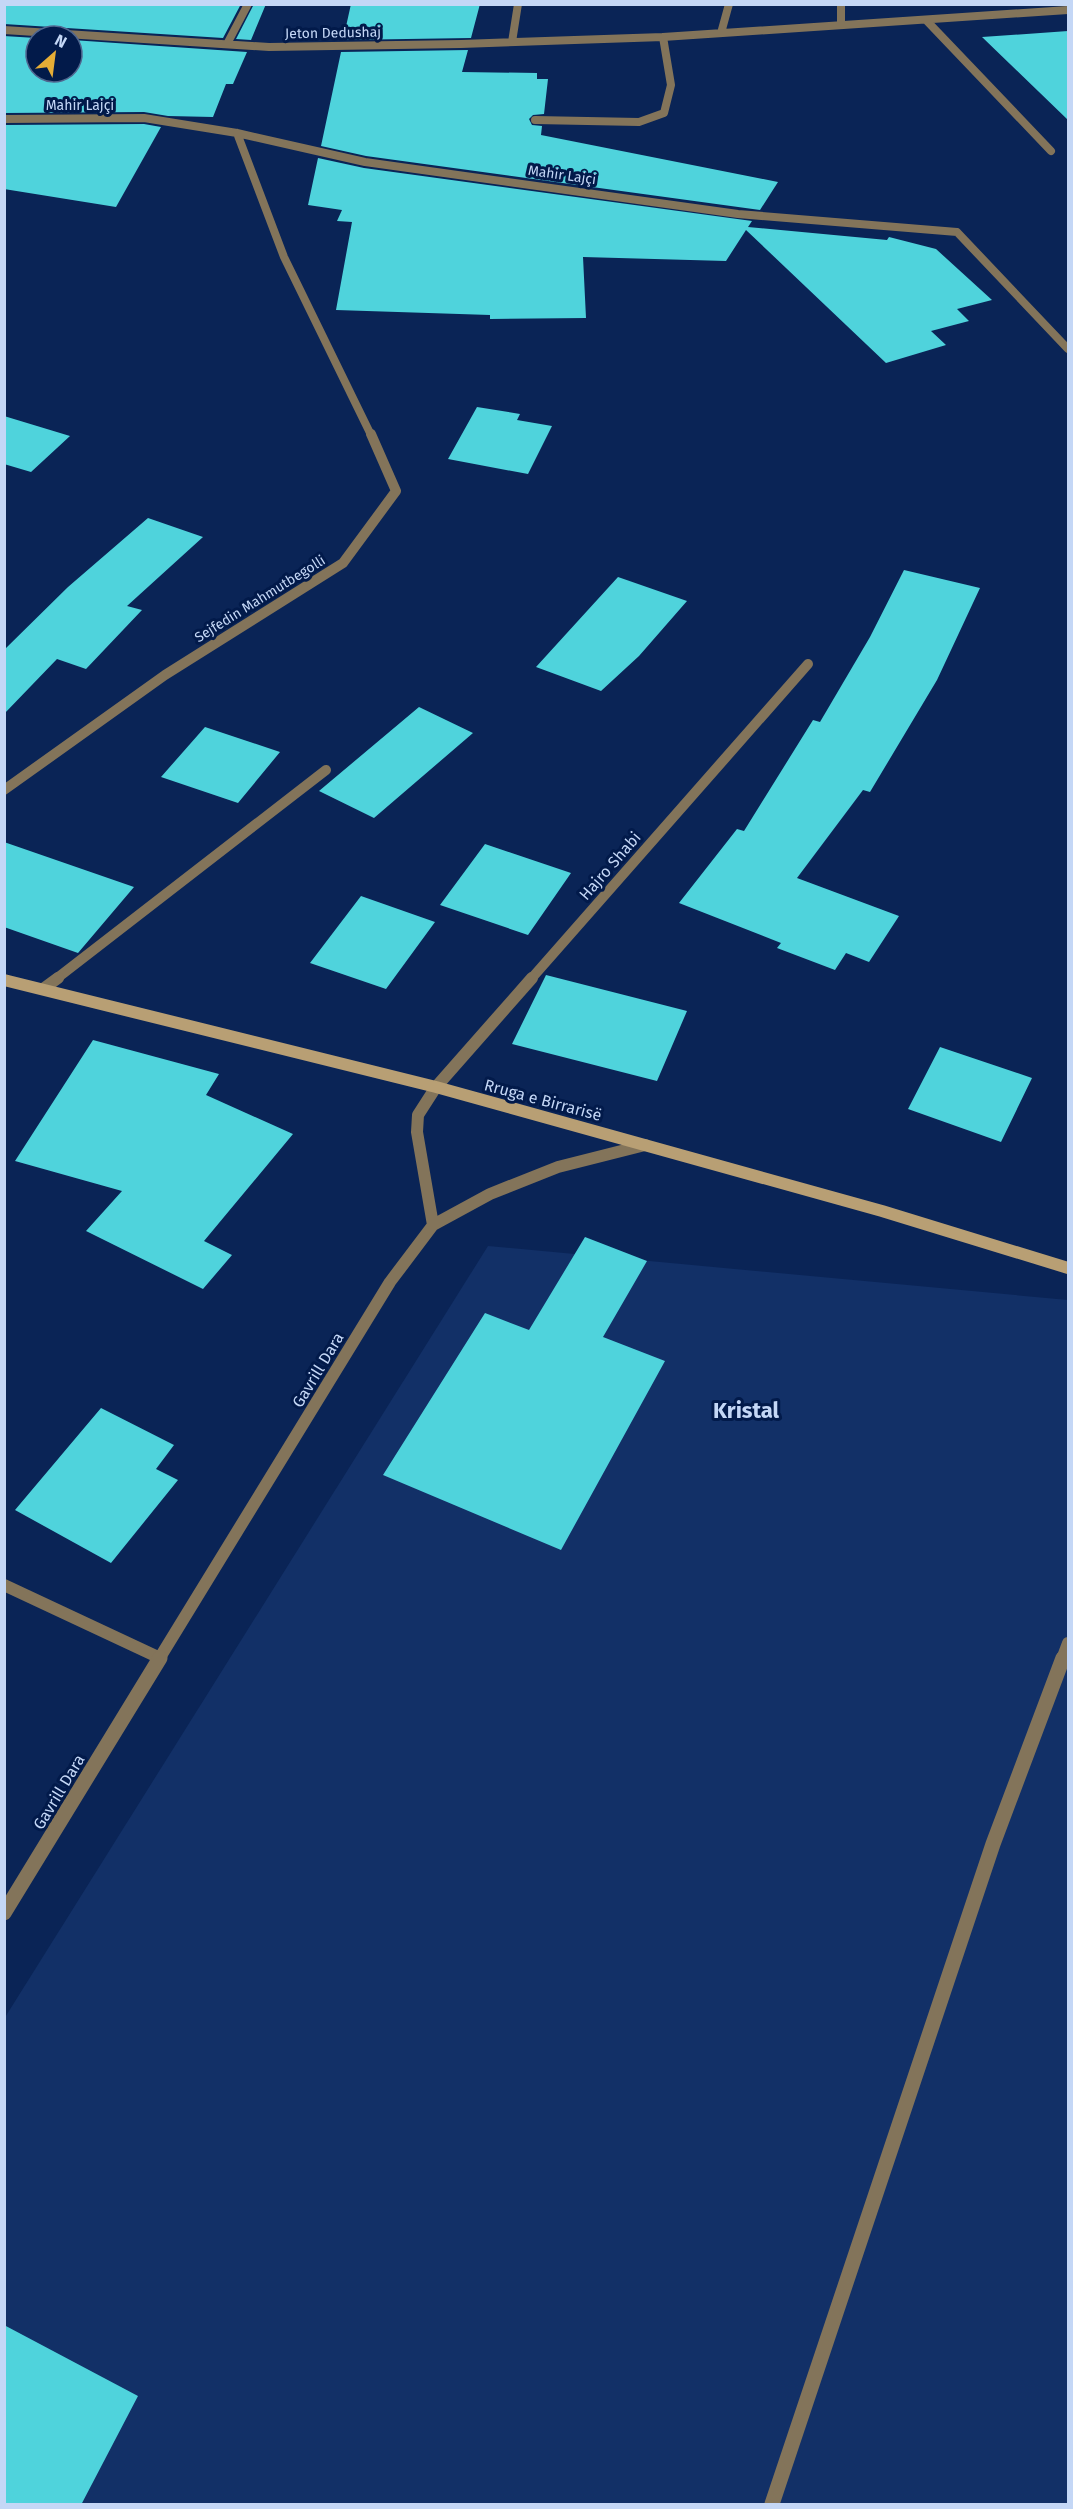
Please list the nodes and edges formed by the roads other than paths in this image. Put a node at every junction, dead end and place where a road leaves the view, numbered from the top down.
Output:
1 (248, 4) edge
2 (518, 4) edge
3 (729, 4) edge
4 (841, 4) edge
5 (998, 6) dead end
6 (1068, 10) edge
7 (1002, 15) junction
8 (927, 20) junction
9 (841, 25) junction
10 (4, 30) edge
11 (721, 33) junction
12 (663, 37) junction
13 (512, 42) junction
14 (227, 44) junction
15 (4, 119) edge
16 (535, 120) dead end
17 (237, 133) junction
18 (1051, 151) dead end
19 (1068, 349) edge
20 (807, 664) dead end
21 (326, 770) dead end
22 (4, 790) edge
23 (4, 980) edge
24 (43, 989) junction
25 (436, 1088) junction
26 (645, 1145) junction
27 (433, 1225) junction
28 (1068, 1268) edge
29 (4, 1585) edge
30 (1068, 1643) edge
31 (160, 1658) junction
32 (4, 1913) edge
33 (772, 2505) edge

1 - 14 street
2 - 13 street
3 - 11 street
4 - 9 street
5 - 7 street
6 - 7 street, Jeton Dedushaj
7 - 8 street, Jeton Dedushaj
8 - 9 street, Jeton Dedushaj
8 - 18 street
9 - 11 street, Jeton Dedushaj
10 - 14 street, Jeton Dedushaj
11 - 12 street, Jeton Dedushaj
12 - 13 street, Jeton Dedushaj
12 - 16 street
13 - 14 street, Jeton Dedushaj
15 - 17 street, Mahir Lajçi
17 - 19 street, Mahir Lajçi
17 - 22 street, Sejfedin Mahmutbegolli
20 - 25 street, Hajro Shabi
21 - 24 street
23 - 24 street, Rruga e Birrarisë
24 - 25 street, Rruga e Birrarisë
25 - 26 street, Rruga e Birrarisë
25 - 27 street
26 - 27 street
26 - 28 street, Rruga e Birrarisë
27 - 31 street, Gavrill Dara
29 - 31 street
30 - 33 street
31 - 32 street, Gavrill Dara

